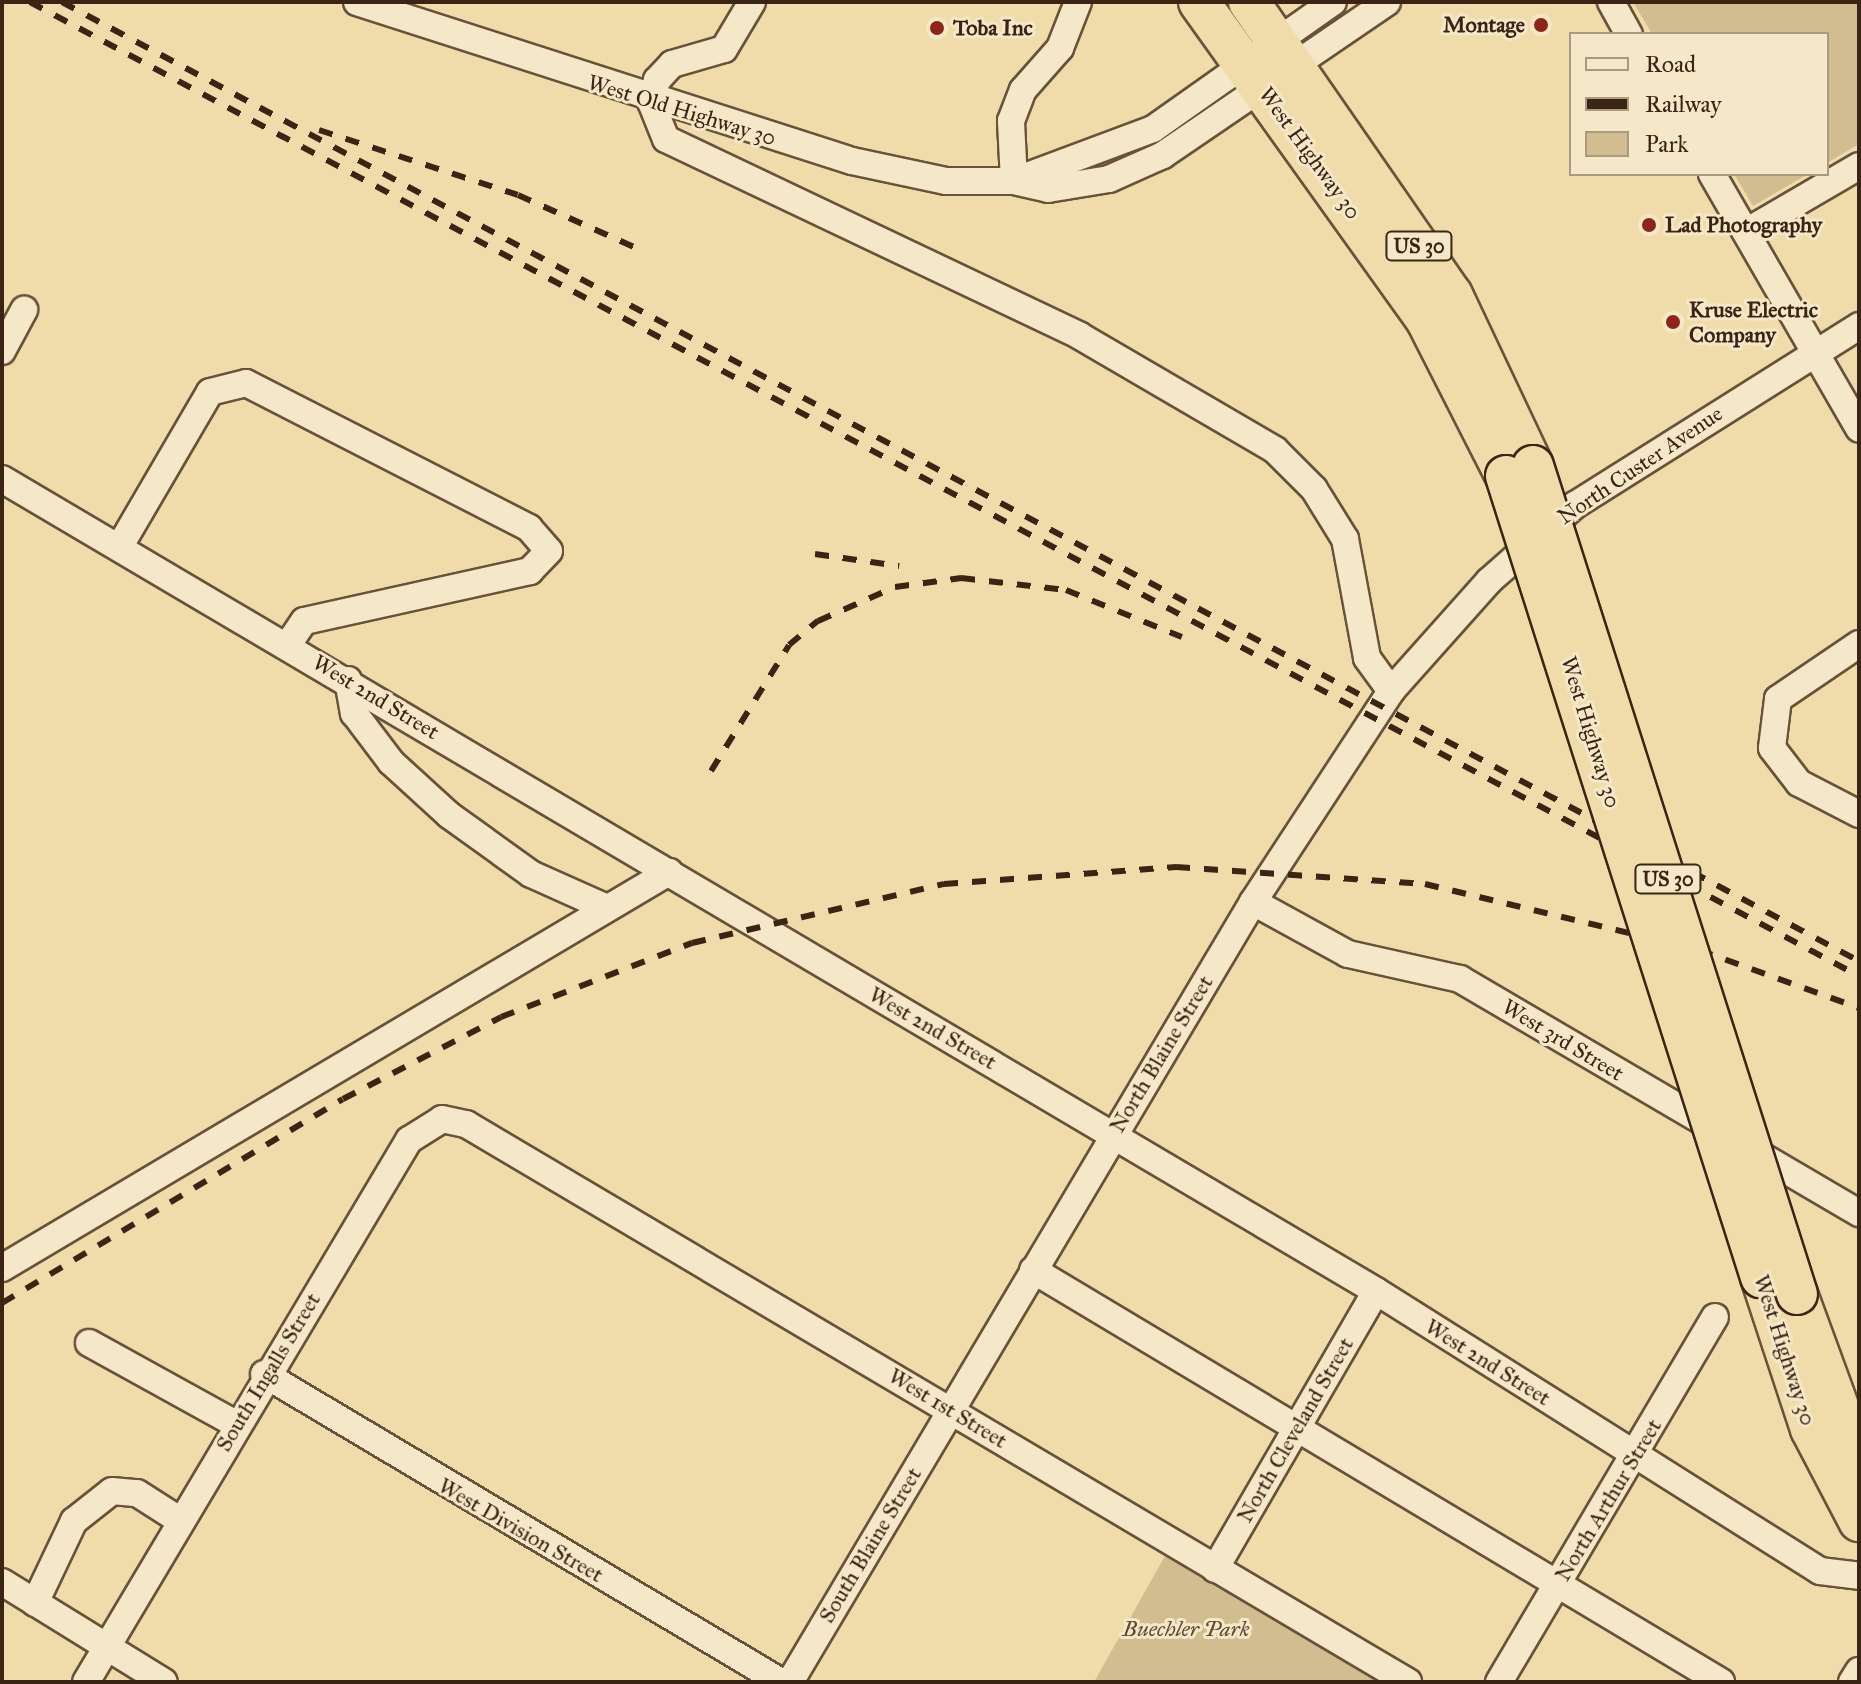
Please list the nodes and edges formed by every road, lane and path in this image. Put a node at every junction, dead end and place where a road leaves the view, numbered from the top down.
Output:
1 (357, 2) edge
2 (752, 2) edge
3 (1078, 2) edge
4 (1199, 2) edge
5 (1249, 2) edge
6 (1333, 2) edge
7 (1387, 2) edge
8 (1611, 2) edge
9 (1628, 32) edge
10 (1286, 54) junction
11 (1254, 77) junction
12 (651, 102) junction
13 (1859, 166) edge
14 (1713, 176) edge
15 (1014, 181) junction
16 (1746, 232) junction
17 (24, 310) dead end
18 (1859, 326) edge
19 (2, 351) edge
20 (1814, 352) junction
21 (1859, 429) edge
22 (1519, 471) junction
23 (2, 479) edge
24 (120, 546) junction
25 (1859, 644) edge
26 (288, 645) junction
27 (348, 680) junction
28 (1386, 698) junction
29 (1859, 814) edge
30 (669, 872) junction
31 (1253, 902) junction
32 (607, 908) junction
33 (1114, 1134) junction
34 (486, 1136) joint
35 (1859, 1213) edge
36 (2, 1268) edge
37 (1033, 1270) junction
38 (1376, 1291) junction
39 (1715, 1317) dead end
40 (89, 1343) dead end
41 (264, 1374) junction
42 (951, 1409) junction
43 (236, 1424) junction
44 (1296, 1424) junction
45 (1635, 1454) junction
46 (1859, 1463) edge
47 (181, 1521) junction
48 (1859, 1521) edge
49 (1215, 1569) junction
50 (1859, 1576) edge
51 (2, 1582) edge
52 (1558, 1583) junction
53 (35, 1603) junction
54 (109, 1648) junction
55 (1859, 1671) edge
56 (86, 1682) edge
57 (164, 1682) edge
58 (781, 1682) edge
59 (790, 1682) edge
60 (1408, 1682) edge
61 (1499, 1682) edge
62 (1721, 1682) edge
63 (1852, 1682) edge

1 - 12 street, West Old Highway 30
2 - 12 street
3 - 15 street
4 - 11 highway, West Highway 30 / US 30
5 - 10 highway, West Highway 30 / US 30
6 - 10 street, West Old Highway 30
7 - 10 street, West Old Highway 30
8 - 9 street
10 - 11 street, West Old Highway 30
10 - 22 highway, West Highway 30 / US 30
11 - 15 street, West Old Highway 30
11 - 22 highway, West Highway 30 / US 30
12 - 15 street, West Old Highway 30
12 - 28 street
13 - 16 street
14 - 16 street
16 - 20 street
17 - 19 street
18 - 20 street, North Custer Avenue
20 - 21 street
20 - 28 street, North Custer Avenue
22 - 46 highway, West Highway 30 / US 30, bridge
22 - 48 highway, West Highway 30 / US 30, bridge
23 - 24 street, West 2nd Street
24 - 26 street, West 2nd Street
24 - 26 street
25 - 29 street
26 - 27 street, West 2nd Street
27 - 30 street, West 2nd Street
27 - 32 street
28 - 31 street, North Blaine Street
30 - 32 street
30 - 33 street, West 2nd Street
31 - 33 street, North Blaine Street
31 - 35 street, West 3rd Street
32 - 36 street
33 - 37 street, North Blaine Street
33 - 38 street, West 2nd Street
34 - 41 street, South Ingalls Street
34 - 42 street, West 1st Street
37 - 42 street, North Blaine Street
37 - 44 street
38 - 44 street, North Cleveland Street
38 - 45 street, West 2nd Street
39 - 45 street, North Arthur Street
40 - 43 street
41 - 43 street, South Ingalls Street
41 - 58 street, West Division Street
42 - 49 street, West 1st Street
42 - 59 street, South Blaine Street
43 - 47 street, South Ingalls Street
44 - 49 street, North Cleveland Street
44 - 52 street
45 - 50 street, West 2nd Street
45 - 52 street, North Arthur Street
47 - 53 street
47 - 54 street, South Ingalls Street
49 - 60 street, West 1st Street
51 - 53 street
52 - 61 street, North Arthur Street
52 - 62 street
53 - 54 street
54 - 56 street, South Ingalls Street
54 - 57 street
55 - 63 street

